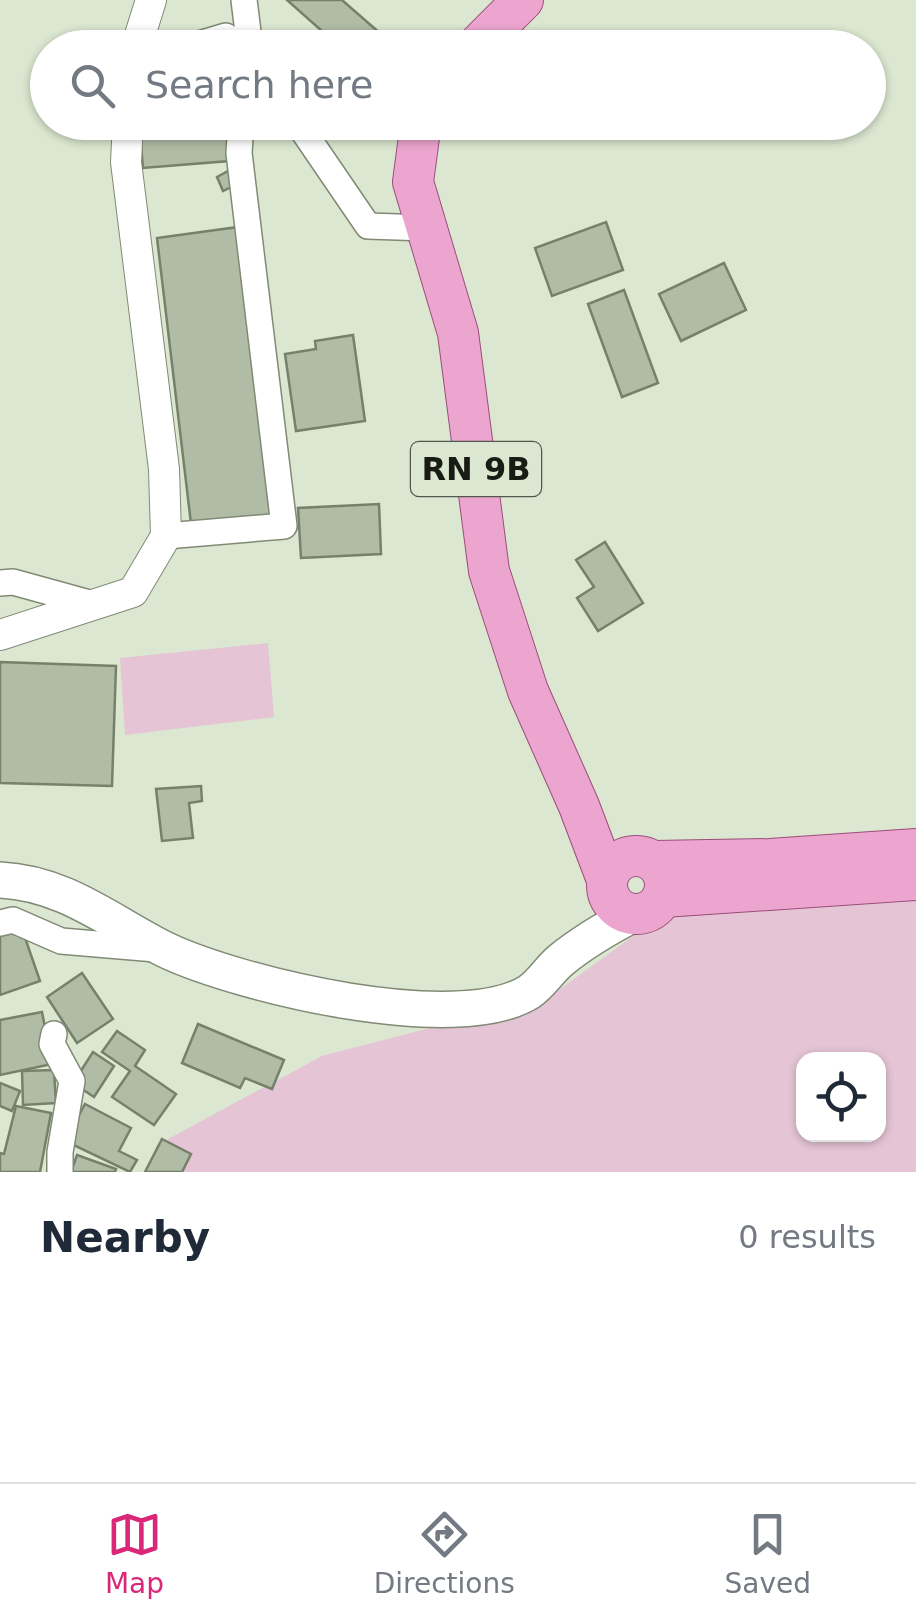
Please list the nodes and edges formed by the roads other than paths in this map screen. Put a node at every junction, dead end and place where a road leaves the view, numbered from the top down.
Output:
1 (151, 0) edge
2 (244, 0) edge
3 (523, 0) edge
4 (142, 30) edge
5 (248, 30) edge
6 (493, 30) edge
7 (127, 140) edge
8 (239, 140) edge
9 (309, 140) edge
10 (419, 140) edge
11 (427, 228) junction
12 (166, 536) junction
13 (0, 583) edge
14 (93, 604) junction
15 (0, 635) edge
16 (916, 850) edge
17 (0, 880) edge
18 (916, 880) edge
19 (633, 883) junction
20 (0, 924) edge
21 (166, 950) junction
22 (54, 1034) dead end
23 (60, 1172) edge

1 - 4 street
2 - 5 street
3 - 6 main road
7 - 12 street
8 - 12 street
9 - 11 street
10 - 11 main road, RN 9B
11 - 19 main road, RN 9B
12 - 14 street
13 - 14 street
14 - 15 street
16 - 19 main road
17 - 21 main road
18 - 19 main road
19 - 21 main road
20 - 21 street
22 - 23 street

